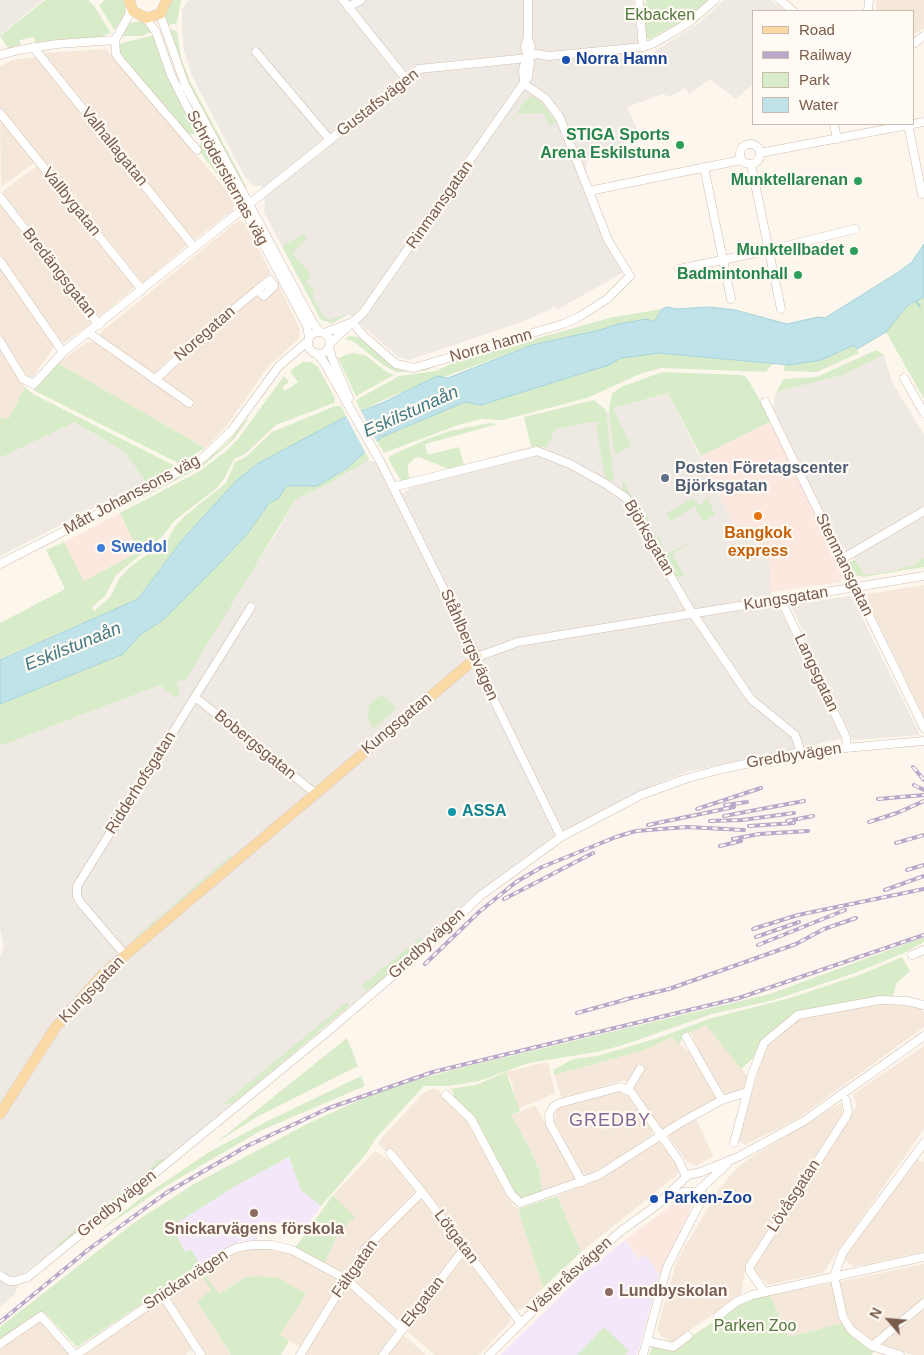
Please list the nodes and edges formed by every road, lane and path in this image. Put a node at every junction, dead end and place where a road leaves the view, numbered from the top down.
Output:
1 (167, 0) edge
2 (361, 0) edge
3 (528, 0) edge
4 (639, 0) edge
5 (715, 0) edge
6 (783, 1) edge
7 (130, 3) edge
8 (345, 3) edge
9 (792, 10) edge
10 (160, 14) junction
11 (144, 18) junction
12 (125, 23) junction
13 (115, 40) junction
14 (643, 46) junction
15 (33, 47) junction
16 (256, 52) dead end
17 (0, 55) edge
18 (528, 58) junction
19 (406, 79) junction
20 (524, 84) junction
21 (0, 114) edge
22 (834, 125) edge
23 (903, 125) edge
24 (908, 125) edge
25 (837, 139) junction
26 (330, 140) junction
27 (197, 150) dead end
28 (760, 153) junction
29 (741, 160) junction
30 (751, 164) junction
31 (704, 167) junction
32 (589, 191) junction
33 (922, 194) dead end
34 (0, 198) edge
35 (248, 206) junction
36 (855, 229) dead end
37 (194, 247) junction
38 (770, 250) junction
39 (723, 259) junction
40 (0, 261) edge
41 (679, 268) dead end
42 (142, 290) junction
43 (257, 290) dead end
44 (731, 299) dead end
45 (781, 309) dead end
46 (352, 322) junction
47 (99, 325) junction
48 (322, 332) junction
49 (89, 333) junction
50 (308, 339) junction
51 (0, 341) edge
52 (330, 345) junction
53 (63, 352) junction
54 (313, 352) junction
55 (286, 360) junction
56 (904, 378) dead end
57 (155, 380) junction
58 (765, 402) dead end
59 (189, 403) dead end
60 (351, 407) junction
61 (924, 413) edge
62 (393, 487) junction
63 (924, 511) edge
64 (842, 560) junction
65 (0, 564) edge
66 (924, 576) edge
67 (856, 588) junction
68 (781, 600) junction
69 (251, 607) dead end
70 (693, 613) junction
71 (477, 657) junction
72 (196, 697) junction
73 (924, 728) edge
74 (924, 741) edge
75 (847, 748) junction
76 (801, 752) junction
77 (315, 793) junction
78 (561, 837) junction
79 (924, 950) edge
80 (125, 954) junction
81 (912, 955) dead end
82 (924, 1005) edge
83 (924, 1036) edge
84 (686, 1037) dead end
85 (640, 1069) dead end
86 (628, 1089) junction
87 (747, 1092) junction
88 (446, 1095) dead end
89 (722, 1100) junction
90 (846, 1100) dead end
91 (0, 1114) edge
92 (660, 1136) junction
93 (734, 1143) dead end
94 (924, 1143) edge
95 (390, 1153) dead end
96 (738, 1157) junction
97 (689, 1176) junction
98 (582, 1182) junction
99 (701, 1188) junction
100 (689, 1191) junction
101 (422, 1192) junction
102 (657, 1205) junction
103 (696, 1207) junction
104 (464, 1248) junction
105 (924, 1257) edge
106 (0, 1274) edge
107 (834, 1276) junction
108 (346, 1279) junction
109 (764, 1291) junction
110 (162, 1294) junction
111 (924, 1303) edge
112 (718, 1316) dead end
113 (520, 1322) junction
114 (402, 1329) junction
115 (688, 1336) dead end
116 (648, 1341) junction
117 (0, 1344) edge
118 (872, 1346) junction
119 (76, 1355) edge
120 (200, 1355) edge
121 (300, 1355) edge
122 (383, 1355) edge
123 (489, 1355) edge
124 (643, 1355) edge
125 (900, 1355) edge

1 - 10 main road
2 - 8 street
3 - 18 street, Rinmansgatan
4 - 14 street
5 - 14 street, Gustafsvägen
6 - 9 street
7 - 11 main road
7 - 12 street
8 - 19 street
10 - 11 main road
10 - 35 street, Schröderstiernas väg
11 - 12 street
11 - 35 street, Schröderstiernas väg
12 - 13 street
13 - 15 street
13 - 27 street, Schröderstiernas väg
14 - 18 street, Gustafsvägen
15 - 17 street
15 - 37 street, Valhallagatan
16 - 26 street
18 - 19 street, Gustafsvägen
18 - 20 street, Rinmansgatan
19 - 26 street, Gustafsvägen
20 - 32 street
20 - 46 street, Rinmansgatan
21 - 42 street, Vallbygatan
22 - 25 street
23 - 25 street
24 - 33 street
25 - 28 street
26 - 35 street, Gustafsvägen
28 - 29 street
28 - 30 street
29 - 30 street
29 - 31 street
30 - 38 street
31 - 32 street
31 - 39 street
32 - 46 street, Norra hamn
34 - 47 street, Bredängsgatan
35 - 37 street, Gustafsvägen
35 - 48 street, Schröderstiernas väg
35 - 50 street, Schröderstiernas väg
36 - 38 street
37 - 42 street, Gustafsvägen
38 - 39 street
38 - 45 street
39 - 41 street
39 - 44 street
40 - 53 street
42 - 47 street, Gustafsvägen
43 - 57 street, Noregatan
46 - 48 street, Rinmansgatan
46 - 52 street, Rinmansgatan
47 - 49 street, Gustafsvägen
48 - 50 street
48 - 52 street
49 - 53 street, Gustafsvägen
49 - 57 street, Bredängsgatan
50 - 54 street
50 - 55 street, Mått Johanssons väg
51 - 53 street, Gustafsvägen
52 - 54 street
52 - 60 street, Ståhlbergsvägen
54 - 55 street, Mått Johanssons väg
54 - 60 street, Ståhlbergsvägen
55 - 65 street, Mått Johanssons väg
56 - 61 street
57 - 59 street, Bredängsgatan
58 - 64 street, Stenmansgatan
60 - 62 street, Ståhlbergsvägen
62 - 70 street, Björksgatan
62 - 71 street, Ståhlbergsvägen
63 - 64 street
64 - 67 street, Stenmansgatan
66 - 67 street, Kungsgatan
67 - 68 street, Kungsgatan
67 - 73 street, Stenmansgatan
68 - 70 street, Kungsgatan
68 - 75 street, Langsgatan
69 - 72 street, Ridderhofsgatan
70 - 71 street, Kungsgatan
70 - 76 street, Björksgatan
71 - 77 main road, Kungsgatan
71 - 78 street, Ståhlbergsvägen
72 - 77 street, Bobergsgatan
72 - 80 street, Ridderhofsgatan
74 - 75 street, Gredbyvägen
75 - 76 street, Gredbyvägen
76 - 78 street, Gredbyvägen
77 - 80 main road, Kungsgatan
78 - 106 street, Gredbyvägen
79 - 81 street
80 - 91 main road, Kungsgatan
82 - 87 street
83 - 96 street, Västeråsvägen
84 - 89 street
85 - 86 street
86 - 92 street
86 - 98 street
87 - 89 street
87 - 93 street
88 - 98 street
89 - 92 street
90 - 109 street, Lövåsgatan
92 - 97 street
92 - 98 street
94 - 107 street
95 - 101 street, Lötgatan
96 - 97 street, Västeråsvägen
96 - 99 street, Västeråsvägen
97 - 99 street
97 - 100 street
97 - 102 street, Västeråsvägen
99 - 100 street, Västeråsvägen
99 - 103 street
100 - 102 street, Västeråsvägen
100 - 103 street
101 - 104 street, Lötgatan
101 - 108 street, Fältgatan
102 - 113 street, Västeråsvägen
103 - 116 street
104 - 113 street, Lötgatan
104 - 114 street, Ekgatan
105 - 107 street
107 - 109 street
107 - 118 street
108 - 110 street, Snickarvägen
108 - 114 street, Snickarvägen
108 - 121 street, Fältgatan
109 - 112 street
110 - 119 street, Snickarvägen
110 - 120 street
111 - 118 street
113 - 123 street, Västeråsvägen
114 - 122 street, Ekgatan
115 - 116 street
116 - 124 street
117 - 119 street
118 - 125 street

